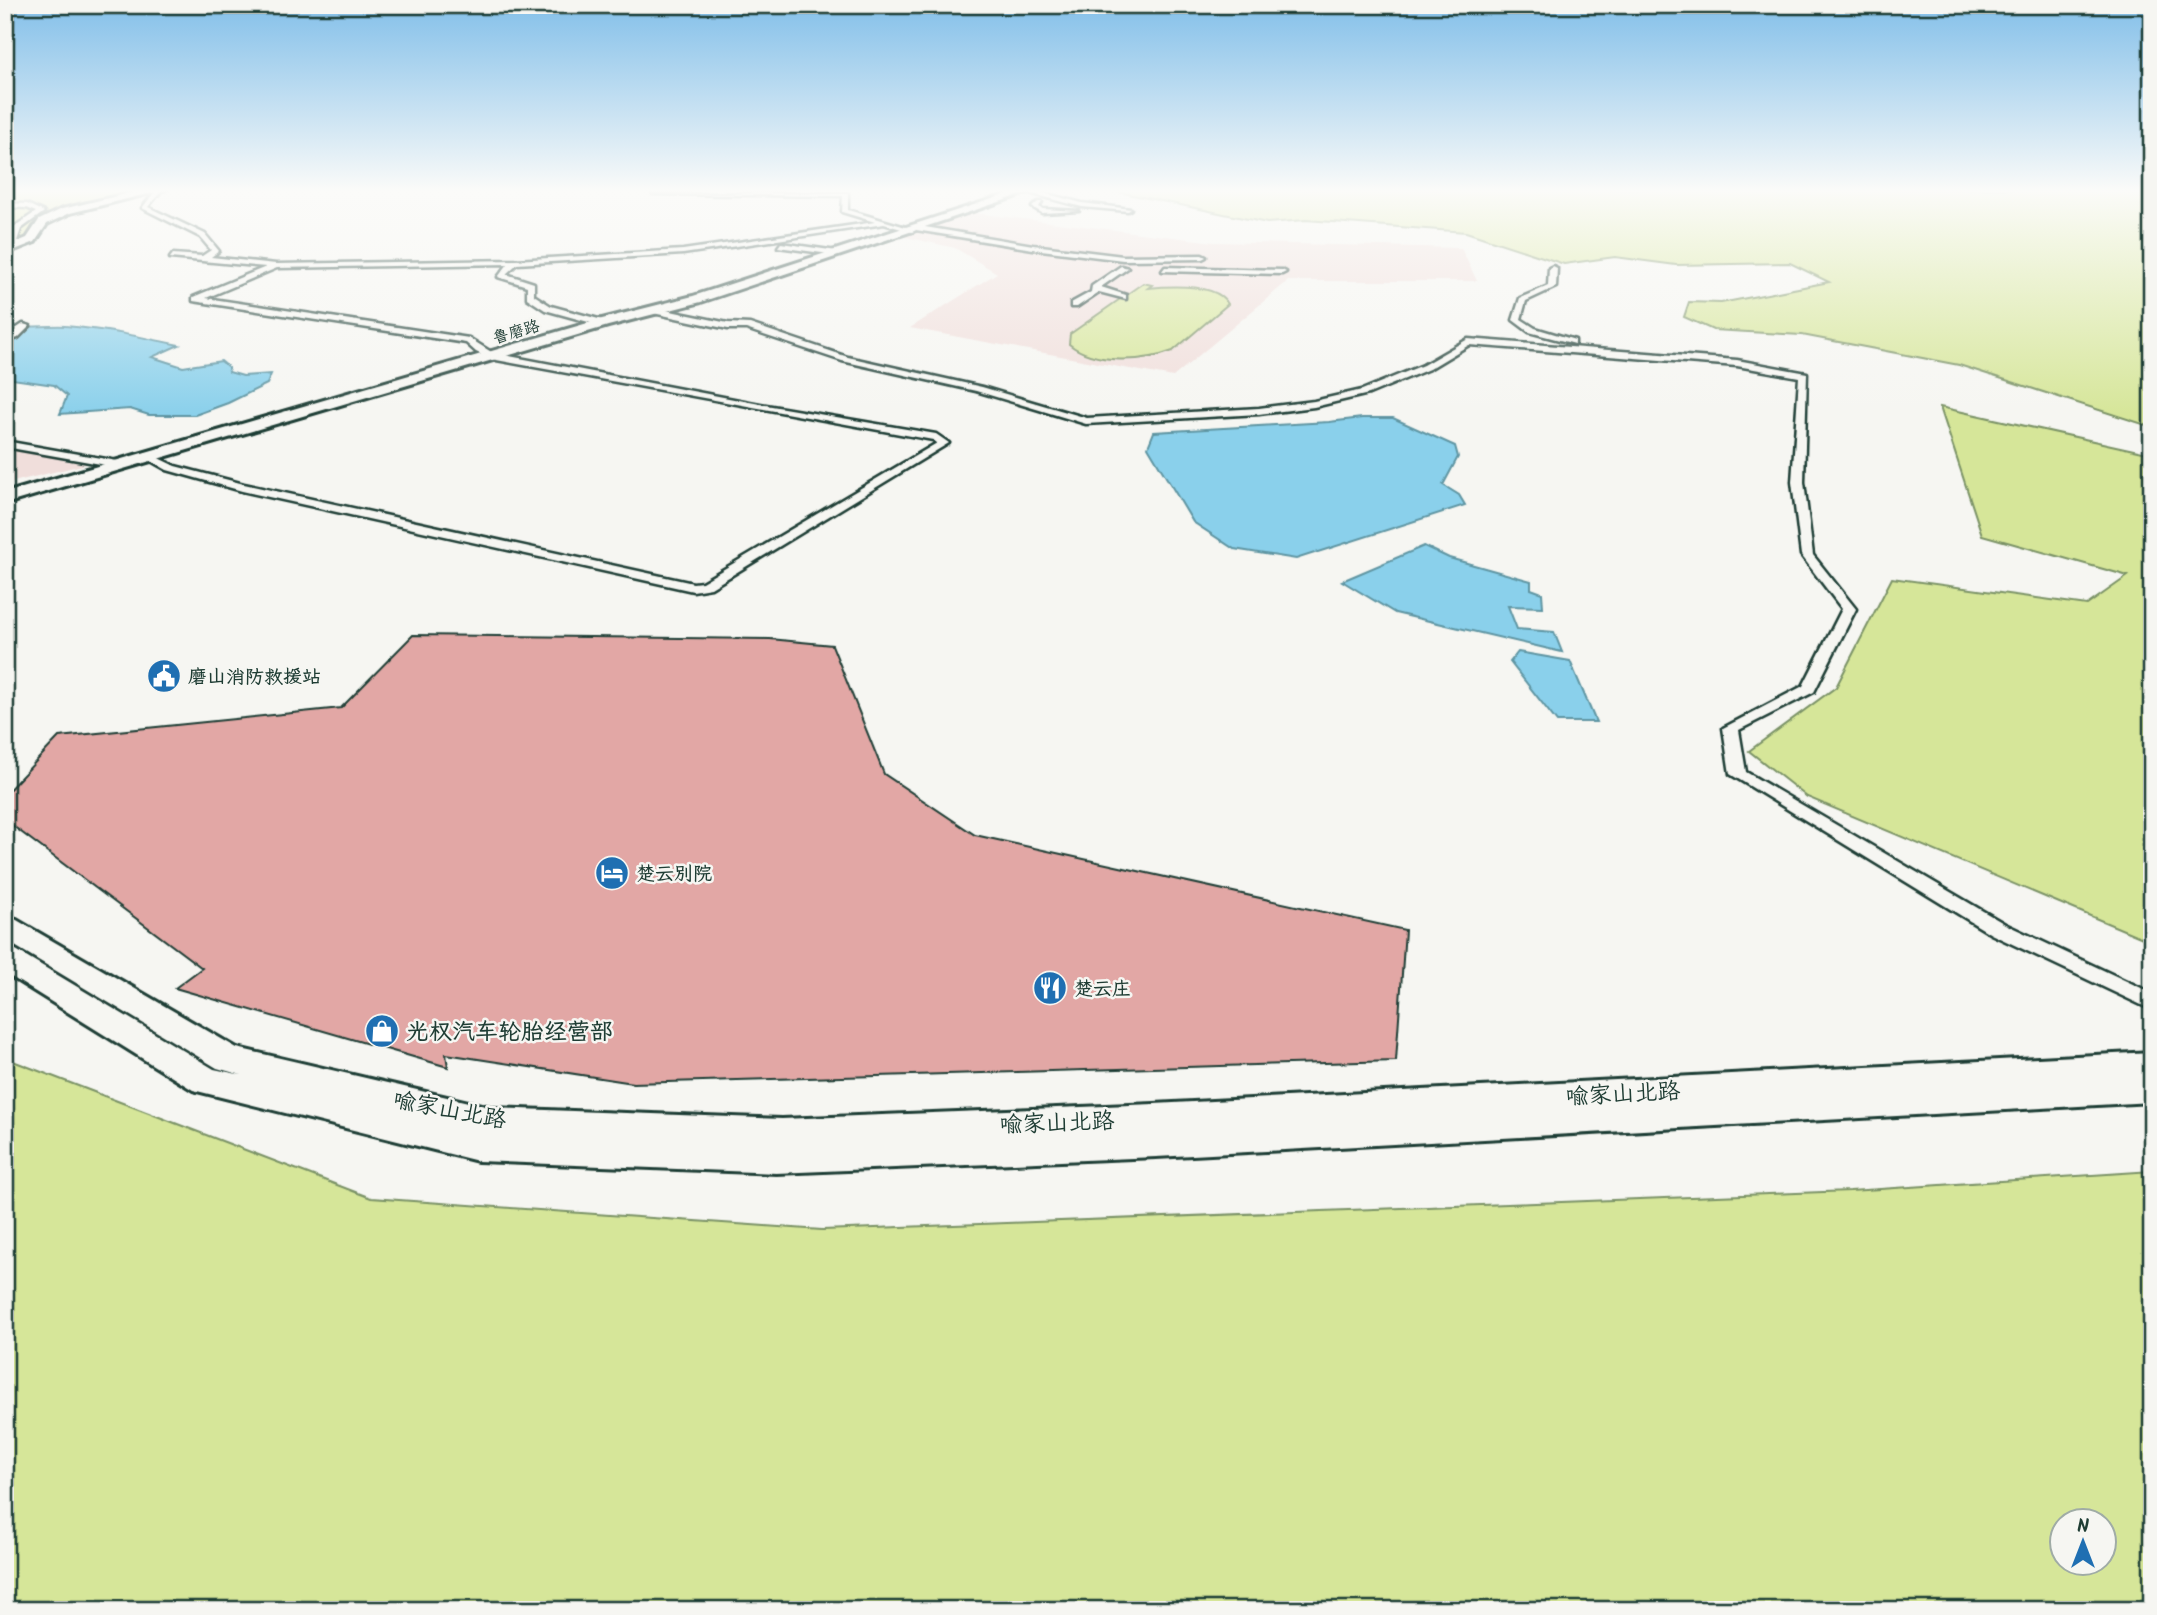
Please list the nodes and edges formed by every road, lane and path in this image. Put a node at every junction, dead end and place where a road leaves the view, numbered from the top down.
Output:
1 (269, 264) edge
2 (326, 264) edge
3 (512, 264) edge
4 (801, 264) edge
5 (1124, 264) edge
6 (276, 265) junction
7 (1124, 268) junction
8 (1553, 268) dead end
9 (1136, 269) dead end
10 (1150, 269) dead end
11 (1282, 272) dead end
12 (1095, 288) junction
13 (1123, 297) dead end
14 (1074, 305) dead end
15 (656, 311) junction
16 (603, 323) junction
17 (26, 326) dead end
18 (5, 339) edge
19 (1599, 351) junction
20 (494, 356) junction
21 (5, 444) edge
22 (150, 457) junction
23 (123, 465) junction
24 (5, 499) edge
25 (5, 926) edge
26 (5, 957) edge
27 (2152, 1002) edge
28 (2152, 1065) edge
29 (2152, 1088) edge

1 - 6 street
2 - 6 street
3 - 16 street
4 - 15 street, 鲁磨路
5 - 7 street
6 - 20 street
7 - 9 street
7 - 12 street
8 - 19 street
10 - 11 street
12 - 13 street
12 - 14 street
15 - 16 street, 鲁磨路
15 - 19 street
16 - 20 street, 鲁磨路
17 - 18 street
19 - 27 street
20 - 22 street, 鲁磨路
20 - 22 street
21 - 23 street
22 - 23 street, 鲁磨路
23 - 24 street, 鲁磨路
25 - 28 street, 喻家山北路
26 - 29 main road, 喻家山北路

